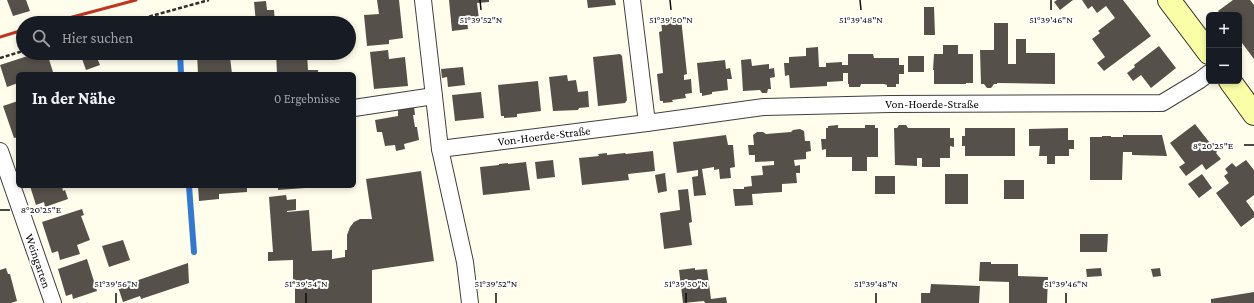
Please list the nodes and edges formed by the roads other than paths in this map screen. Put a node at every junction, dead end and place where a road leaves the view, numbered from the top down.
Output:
1 (423, 0) edge
2 (632, 0) edge
3 (1169, 0) edge
4 (1206, 49) edge
5 (1206, 75) edge
6 (1232, 84) edge
7 (434, 96) junction
8 (356, 108) edge
9 (1254, 114) edge
10 (648, 123) junction
11 (440, 149) junction
12 (0, 151) edge
13 (53, 303) edge
14 (470, 303) edge

1 - 7 street
2 - 10 street
3 - 4 main road
5 - 10 street, Von-Hoerde-Straße
6 - 9 main road
7 - 8 street
7 - 11 street
10 - 11 street, Von-Hoerde-Straße
11 - 14 street
12 - 13 street, Weingarten

